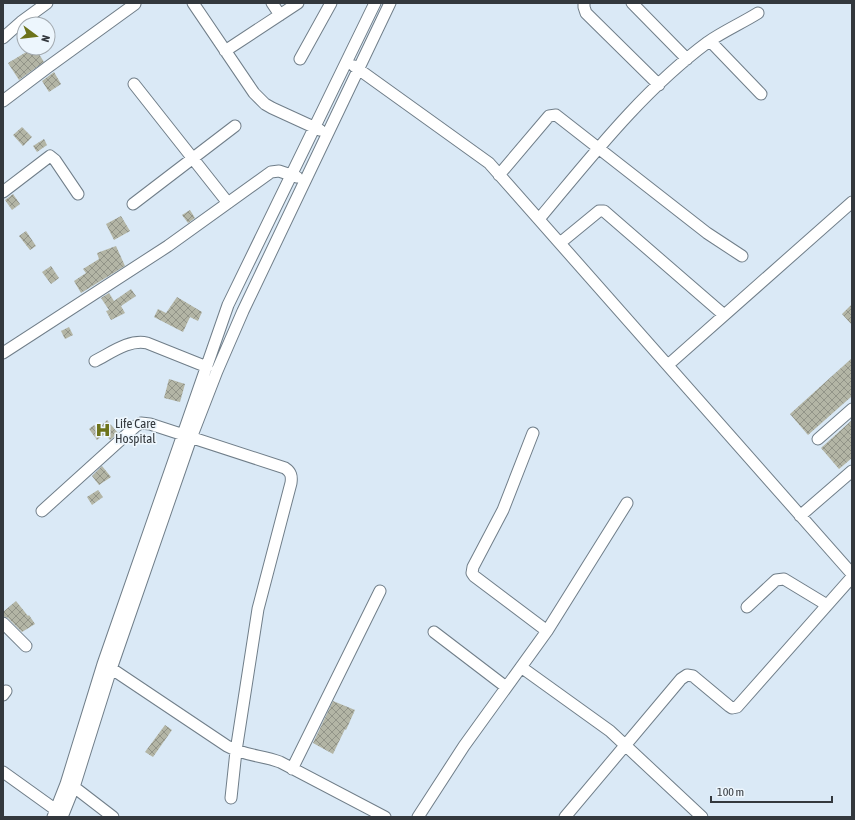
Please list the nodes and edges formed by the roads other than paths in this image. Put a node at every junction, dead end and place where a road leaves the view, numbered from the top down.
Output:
1 (47, 3) edge
2 (193, 3) edge
3 (272, 3) edge
4 (298, 3) edge
5 (331, 3) edge
6 (375, 3) edge
7 (390, 3) edge
8 (584, 3) edge
9 (632, 3) edge
10 (135, 4) edge
11 (758, 13) dead end
12 (280, 14) junction
13 (3, 38) edge
14 (710, 41) junction
15 (225, 51) junction
16 (300, 59) dead end
17 (687, 59) junction
18 (346, 62) junction
19 (359, 69) junction
20 (134, 84) dead end
21 (659, 85) junction
22 (762, 94) dead end
23 (3, 101) edge
24 (235, 126) dead end
25 (314, 128) junction
26 (328, 134) junction
27 (598, 148) junction
28 (193, 159) junction
29 (500, 174) junction
30 (292, 175) junction
31 (306, 180) junction
32 (3, 192) edge
33 (78, 194) dead end
34 (852, 202) edge
35 (228, 203) junction
36 (133, 204) dead end
37 (539, 219) junction
38 (560, 243) junction
39 (742, 256) dead end
40 (724, 316) junction
41 (3, 353) edge
42 (95, 361) dead end
43 (668, 365) junction
44 (207, 367) junction
45 (852, 409) edge
46 (533, 433) dead end
47 (187, 436) junction
48 (818, 440) dead end
49 (852, 471) edge
50 (627, 503) dead end
51 (42, 511) dead end
52 (800, 516) junction
53 (852, 576) edge
54 (380, 591) dead end
55 (828, 605) junction
56 (747, 607) dead end
57 (3, 623) edge
58 (547, 631) junction
59 (434, 632) dead end
60 (26, 646) dead end
61 (107, 666) junction
62 (521, 667) junction
63 (506, 687) junction
64 (626, 745) junction
65 (236, 751) junction
66 (292, 769) junction
67 (3, 772) edge
68 (74, 787) junction
69 (231, 798) dead end
70 (370, 813) edge
71 (57, 814) edge
72 (112, 817) edge
73 (385, 817) edge
74 (418, 817) edge
75 (565, 817) edge
76 (702, 817) edge

1 - 13 street
2 - 15 street
3 - 12 street
4 - 12 street
5 - 16 street
6 - 18 street
7 - 19 street
8 - 21 street
9 - 17 street
10 - 23 street
11 - 14 street
12 - 15 street
14 - 17 street
14 - 22 street
15 - 25 street
17 - 21 street
18 - 19 street
18 - 25 street
19 - 26 street
19 - 29 street
20 - 28 street
21 - 27 street
24 - 28 street
25 - 26 street
25 - 30 street
26 - 31 street
27 - 29 street
27 - 37 street
27 - 39 street
28 - 35 street
28 - 36 street
29 - 37 street
30 - 31 street
30 - 35 street
30 - 44 street
31 - 47 street
32 - 33 street
34 - 40 street
35 - 41 street
37 - 38 street
38 - 40 street
38 - 43 street
40 - 43 street
42 - 44 street
43 - 52 street
44 - 47 street
45 - 48 street
46 - 58 street
47 - 51 street
47 - 61 street
47 - 65 street
49 - 52 street
50 - 58 street
52 - 53 street
53 - 55 street
54 - 66 street
55 - 56 street
55 - 64 street
57 - 60 street
58 - 62 street
59 - 63 street
61 - 65 street
61 - 68 street
61 - 71 street
62 - 63 street
62 - 64 street
63 - 74 street
64 - 75 street
64 - 76 street
65 - 66 street
65 - 69 street
66 - 70 street
67 - 71 street
68 - 71 street
68 - 72 street
70 - 73 street

